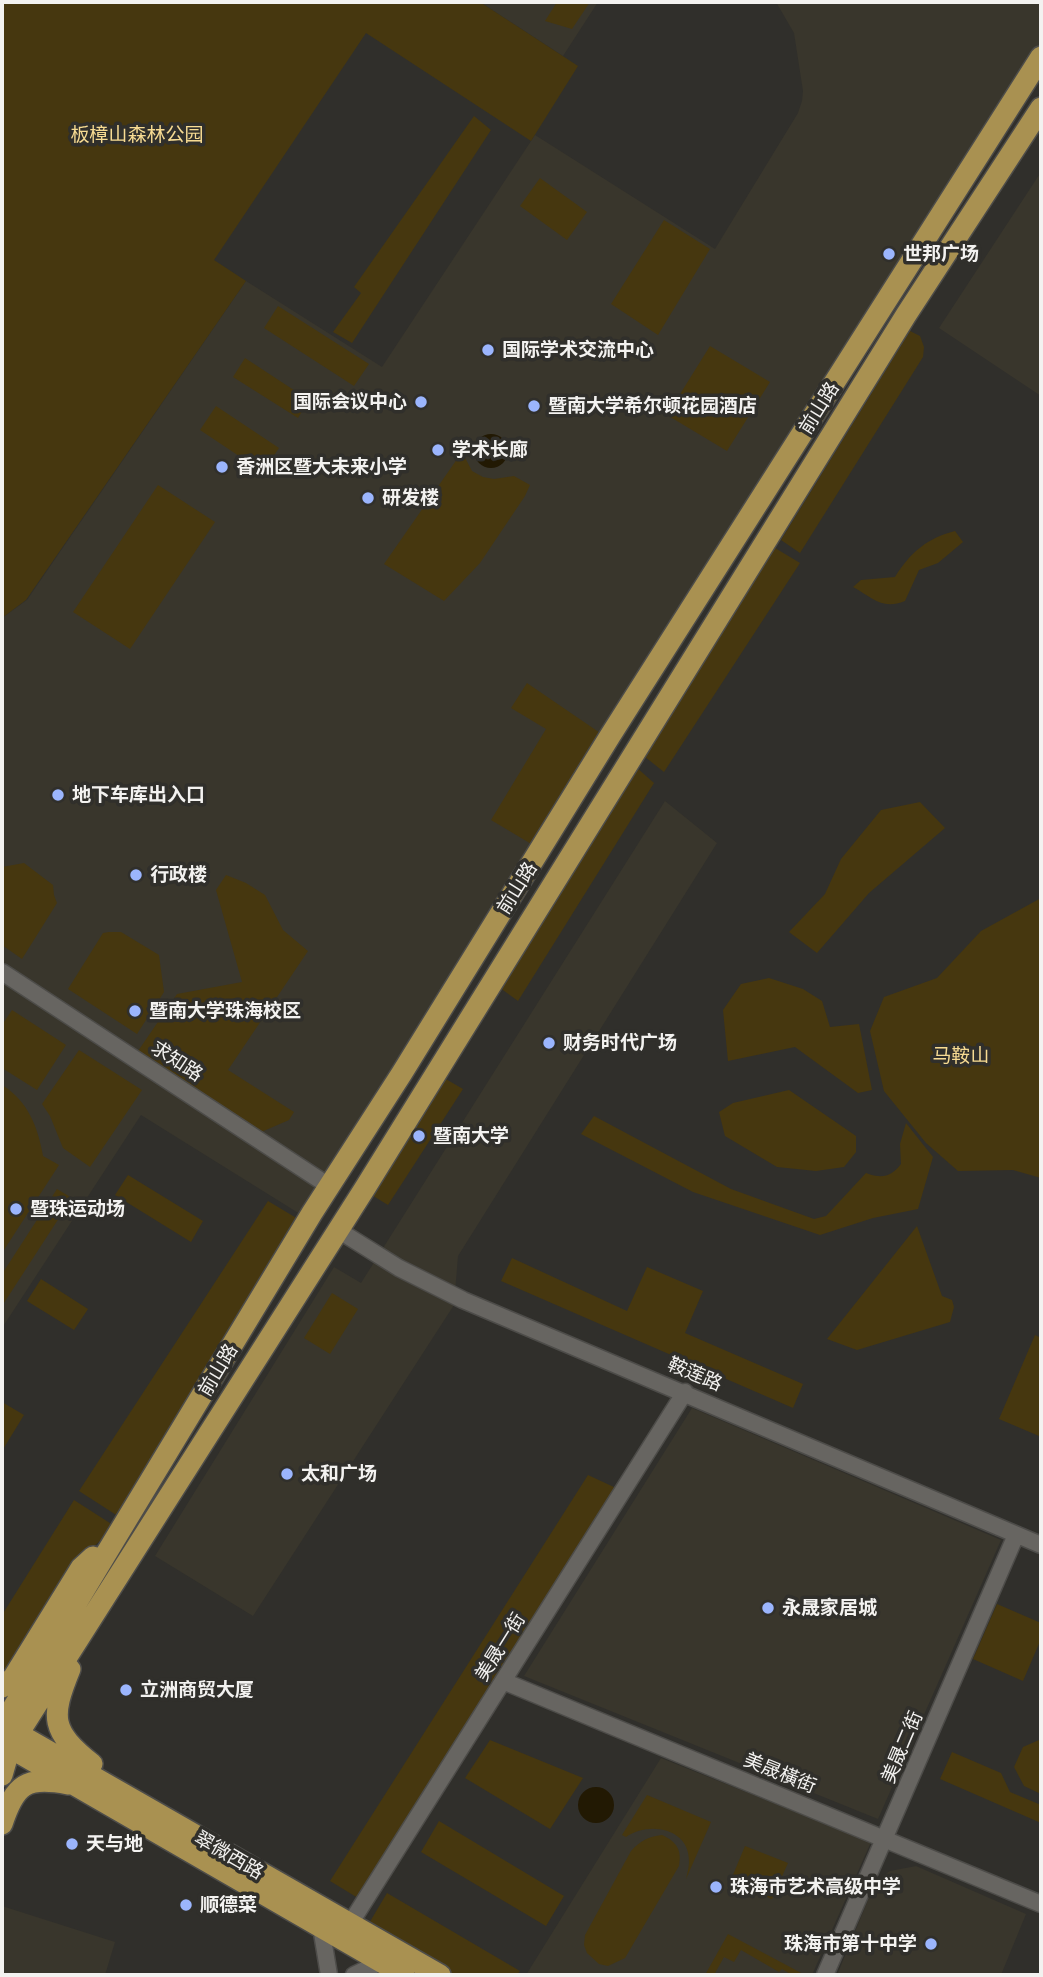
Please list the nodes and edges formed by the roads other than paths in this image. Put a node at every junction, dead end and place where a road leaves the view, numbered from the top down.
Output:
1 (1041, 57) edge
2 (1041, 108) edge
3 (2, 972) edge
4 (329, 1186) junction
5 (338, 1230) junction
6 (685, 1392) junction
7 (125, 1526) junction
8 (1016, 1535) junction
9 (1041, 1545) edge
10 (88, 1625) junction
11 (503, 1681) junction
12 (2, 1686) edge
13 (6, 1733) edge
14 (2, 1774) edge
15 (78, 1786) junction
16 (140, 1803) junction
17 (2, 1824) edge
18 (885, 1839) junction
19 (1041, 1904) edge
20 (350, 1924) junction
21 (321, 1927) junction
22 (381, 1962) junction
23 (329, 1975) edge
24 (354, 1975) edge
25 (404, 1975) edge
26 (440, 1975) edge
27 (825, 1975) edge

1 - 4 main road, 前山路
2 - 5 main road, 前山路
3 - 4 street, 求知路
4 - 7 main road, 前山路
5 - 6 street, 鞍莲路
5 - 10 main road, 前山路
6 - 8 street, 鞍莲路
6 - 11 street, 美晟一街
7 - 12 main road
7 - 13 main road, 前山路
8 - 9 street, 鞍莲路
8 - 18 street, 美晟二街
10 - 13 main road, 前山路
10 - 16 main road
11 - 18 street, 美晟橫街
11 - 20 street, 美晟一街
13 - 14 main road
13 - 15 main road, 翠微西路
13 - 16 main road, 翠微西路
15 - 17 main road
15 - 21 main road, 翠微西路
16 - 20 main road, 翠微西路
18 - 19 street, 美晟橫街
18 - 27 street, 美晟二街
20 - 26 main road, 翠微西路
21 - 22 main road, 翠微西路
21 - 23 street
22 - 24 street
22 - 25 main road, 翠微西路

